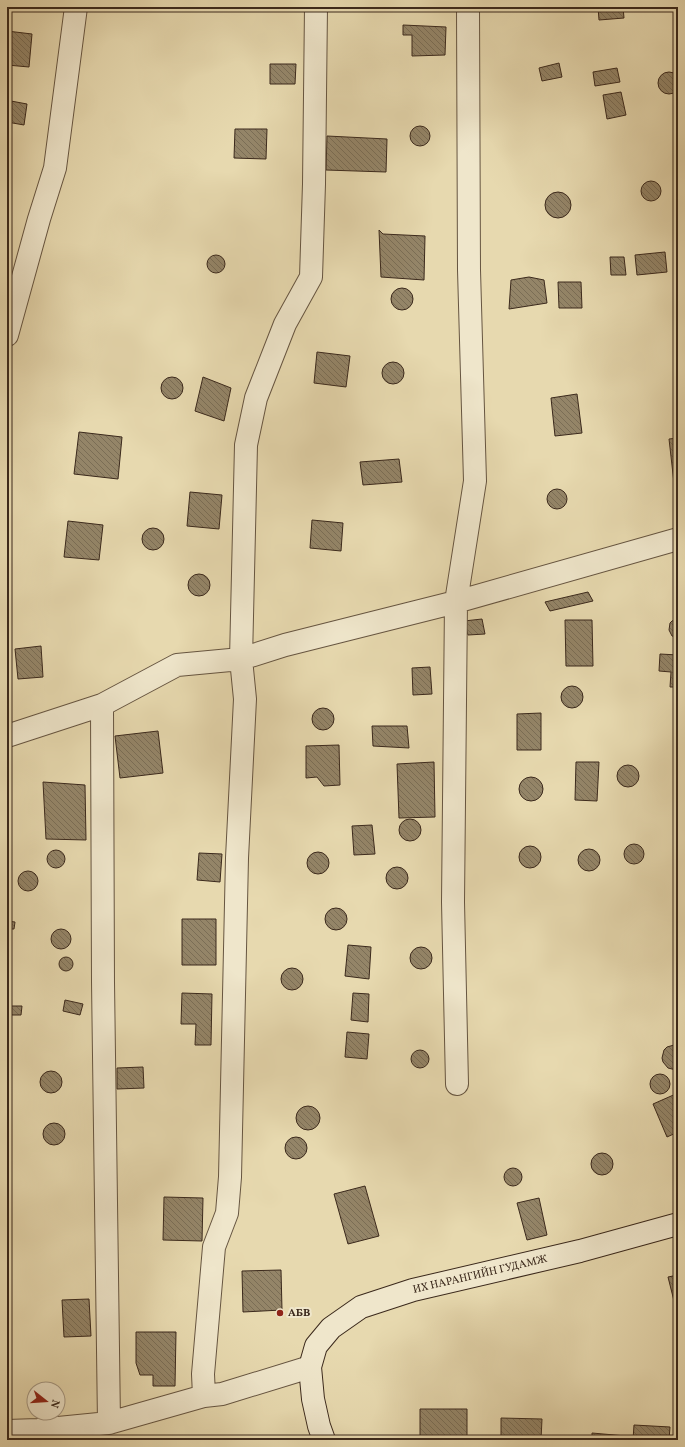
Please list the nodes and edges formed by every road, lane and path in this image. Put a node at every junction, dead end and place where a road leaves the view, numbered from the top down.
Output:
1 (76, 7) edge
2 (316, 7) edge
3 (468, 7) edge
4 (7, 335) edge
5 (678, 539) edge
6 (456, 602) junction
7 (241, 659) junction
8 (102, 705) junction
9 (7, 736) edge
10 (457, 1084) dead end
11 (678, 1224) edge
12 (310, 1367) junction
13 (204, 1396) junction
14 (109, 1423) junction
15 (7, 1431) edge
16 (324, 1440) edge

1 - 4 street
2 - 7 street
3 - 6 street
5 - 6 street
6 - 7 street
6 - 10 street
7 - 8 street
7 - 13 street
8 - 9 street
8 - 14 street
11 - 12 street, ИХ НАРАНГИЙН ГУДАМЖ
12 - 13 street
12 - 16 street
13 - 14 street
14 - 15 street

